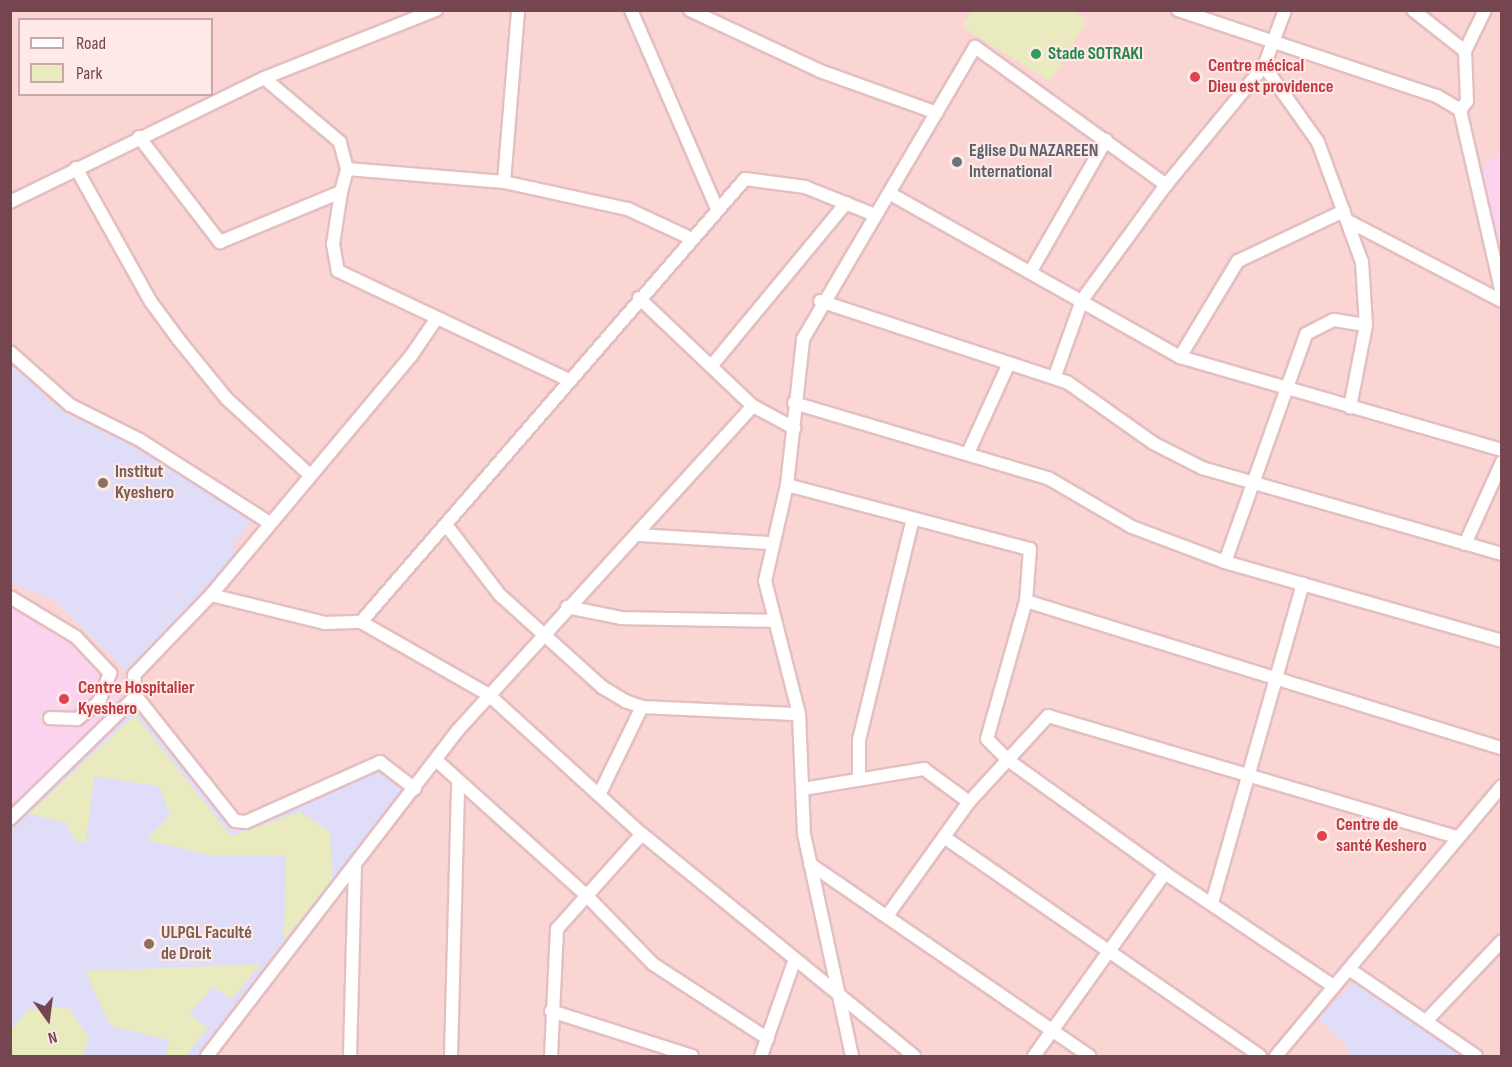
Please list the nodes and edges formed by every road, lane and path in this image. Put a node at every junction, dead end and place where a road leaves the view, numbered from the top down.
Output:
1 (436, 10) edge
2 (518, 10) edge
3 (632, 10) edge
4 (690, 10) edge
5 (1178, 10) edge
6 (1285, 10) edge
7 (1413, 10) edge
8 (1485, 10) edge
9 (398, 16) edge
10 (1275, 44) junction
11 (1465, 51) junction
12 (1264, 66) junction
13 (264, 78) junction
14 (1460, 110) junction
15 (937, 113) junction
16 (139, 137) junction
17 (1106, 140) junction
18 (76, 168) junction
19 (347, 169) junction
20 (504, 182) junction
21 (1166, 185) junction
22 (341, 192) junction
23 (889, 193) junction
24 (10, 202) edge
25 (846, 203) junction
26 (717, 209) junction
27 (875, 214) junction
28 (1347, 216) junction
29 (692, 239) junction
30 (1031, 271) junction
31 (1502, 294) edge
32 (639, 298) junction
33 (1082, 300) junction
34 (820, 301) junction
35 (1502, 301) edge
36 (437, 318) junction
37 (1366, 325) junction
38 (10, 352) edge
39 (1180, 357) junction
40 (1009, 363) junction
41 (713, 364) junction
42 (1054, 376) junction
43 (569, 380) junction
44 (1284, 388) junction
45 (794, 403) junction
46 (753, 406) junction
47 (1350, 407) junction
48 (794, 428) junction
49 (1502, 450) edge
50 (968, 453) junction
51 (1502, 462) edge
52 (310, 475) junction
53 (787, 485) junction
54 (1255, 485) junction
55 (268, 522) junction
56 (912, 522) junction
57 (447, 526) junction
58 (639, 535) junction
59 (771, 543) junction
60 (1465, 544) junction
61 (1502, 554) edge
62 (1225, 562) junction
63 (1303, 584) junction
64 (211, 595) junction
65 (10, 597) edge
66 (1026, 601) junction
67 (567, 607) junction
68 (775, 621) junction
69 (361, 622) junction
70 (542, 634) junction
71 (1502, 641) edge
72 (1279, 679) junction
73 (489, 695) junction
74 (136, 696) junction
75 (642, 707) junction
76 (799, 714) junction
77 (50, 718) dead end
78 (1502, 748) edge
79 (436, 760) junction
80 (1008, 760) junction
81 (1251, 776) junction
82 (859, 779) junction
83 (458, 781) junction
84 (1502, 786) edge
85 (415, 789) junction
86 (803, 789) junction
87 (600, 793) junction
88 (969, 802) junction
89 (10, 819) edge
90 (642, 834) junction
91 (944, 837) junction
92 (1457, 837) junction
93 (810, 864) junction
94 (355, 866) junction
95 (1165, 873) junction
96 (586, 895) junction
97 (1212, 903) junction
98 (887, 916) junction
99 (1502, 941) edge
100 (1107, 947) junction
101 (794, 962) junction
102 (1349, 969) junction
103 (1333, 986) junction
104 (843, 1002) junction
105 (551, 1011) junction
106 (1426, 1021) junction
107 (1052, 1030) junction
108 (768, 1039) junction
109 (207, 1056) edge
110 (350, 1056) edge
111 (451, 1056) edge
112 (551, 1056) edge
113 (692, 1056) edge
114 (761, 1056) edge
115 (852, 1056) edge
116 (914, 1056) edge
117 (1034, 1056) edge
118 (1089, 1056) edge
119 (1260, 1056) edge
120 (1276, 1056) edge
121 (1476, 1056) edge

1 - 9 street
2 - 20 street
3 - 26 street
4 - 15 street
5 - 10 street
6 - 10 street
7 - 11 street
8 - 11 street
9 - 13 street
10 - 12 street
10 - 14 street
11 - 14 street
12 - 21 street
12 - 28 street
13 - 16 street
13 - 19 street
14 - 31 street
15 - 17 street
15 - 23 street
16 - 18 street
16 - 22 street
17 - 21 street
17 - 30 street
18 - 24 street
18 - 52 street
19 - 20 street
19 - 22 street
20 - 29 street
21 - 33 street
22 - 36 street
23 - 27 street
23 - 30 street
25 - 26 street
25 - 27 street
25 - 41 street
26 - 29 street
27 - 34 street
28 - 35 street
28 - 37 street
28 - 39 street
29 - 32 street
30 - 33 street
32 - 41 street
32 - 43 street
33 - 39 street
33 - 42 street
34 - 40 street
34 - 45 street
36 - 43 street
36 - 52 street
37 - 44 street
37 - 47 street
38 - 55 street
39 - 44 street
40 - 42 street
40 - 50 street
41 - 46 street
42 - 54 street
43 - 57 street
44 - 47 street
44 - 54 street
45 - 48 street
45 - 50 street
46 - 48 street
46 - 58 street
47 - 49 street
48 - 53 street
50 - 62 street
51 - 60 street
52 - 55 street
53 - 56 street
53 - 59 street
54 - 60 street
54 - 62 street
55 - 64 street
56 - 66 street
56 - 82 street
57 - 69 street
57 - 70 street
58 - 59 street
58 - 67 street
59 - 68 street
60 - 61 street
62 - 63 street
63 - 71 street
63 - 72 street
64 - 69 street
64 - 74 street
65 - 77 street
66 - 72 street
66 - 80 street
67 - 68 street
67 - 70 street
68 - 76 street
69 - 73 street
70 - 73 street
70 - 75 street
72 - 78 street
72 - 81 street
73 - 79 street
73 - 87 street
74 - 85 street
74 - 89 street
75 - 76 street
75 - 87 street
76 - 86 street
79 - 83 street
79 - 85 street
80 - 81 street
80 - 88 street
80 - 95 street
81 - 92 street
81 - 97 street
82 - 86 street
82 - 88 street
83 - 96 street
83 - 111 street
84 - 92 street
85 - 94 street
86 - 93 street
87 - 90 street
88 - 91 street
90 - 96 street
90 - 101 street
91 - 98 street
91 - 100 street
92 - 102 street
93 - 98 street
93 - 104 street
94 - 109 street
94 - 110 street
95 - 97 street
95 - 100 street
96 - 105 street
96 - 108 street
97 - 103 street
98 - 107 street
99 - 106 street
100 - 107 street
100 - 119 street
101 - 104 street
101 - 108 street
102 - 103 street
102 - 106 street
103 - 120 street
104 - 115 street
104 - 116 street
105 - 112 street
105 - 113 street
106 - 121 street
107 - 117 street
107 - 118 street
108 - 114 street

